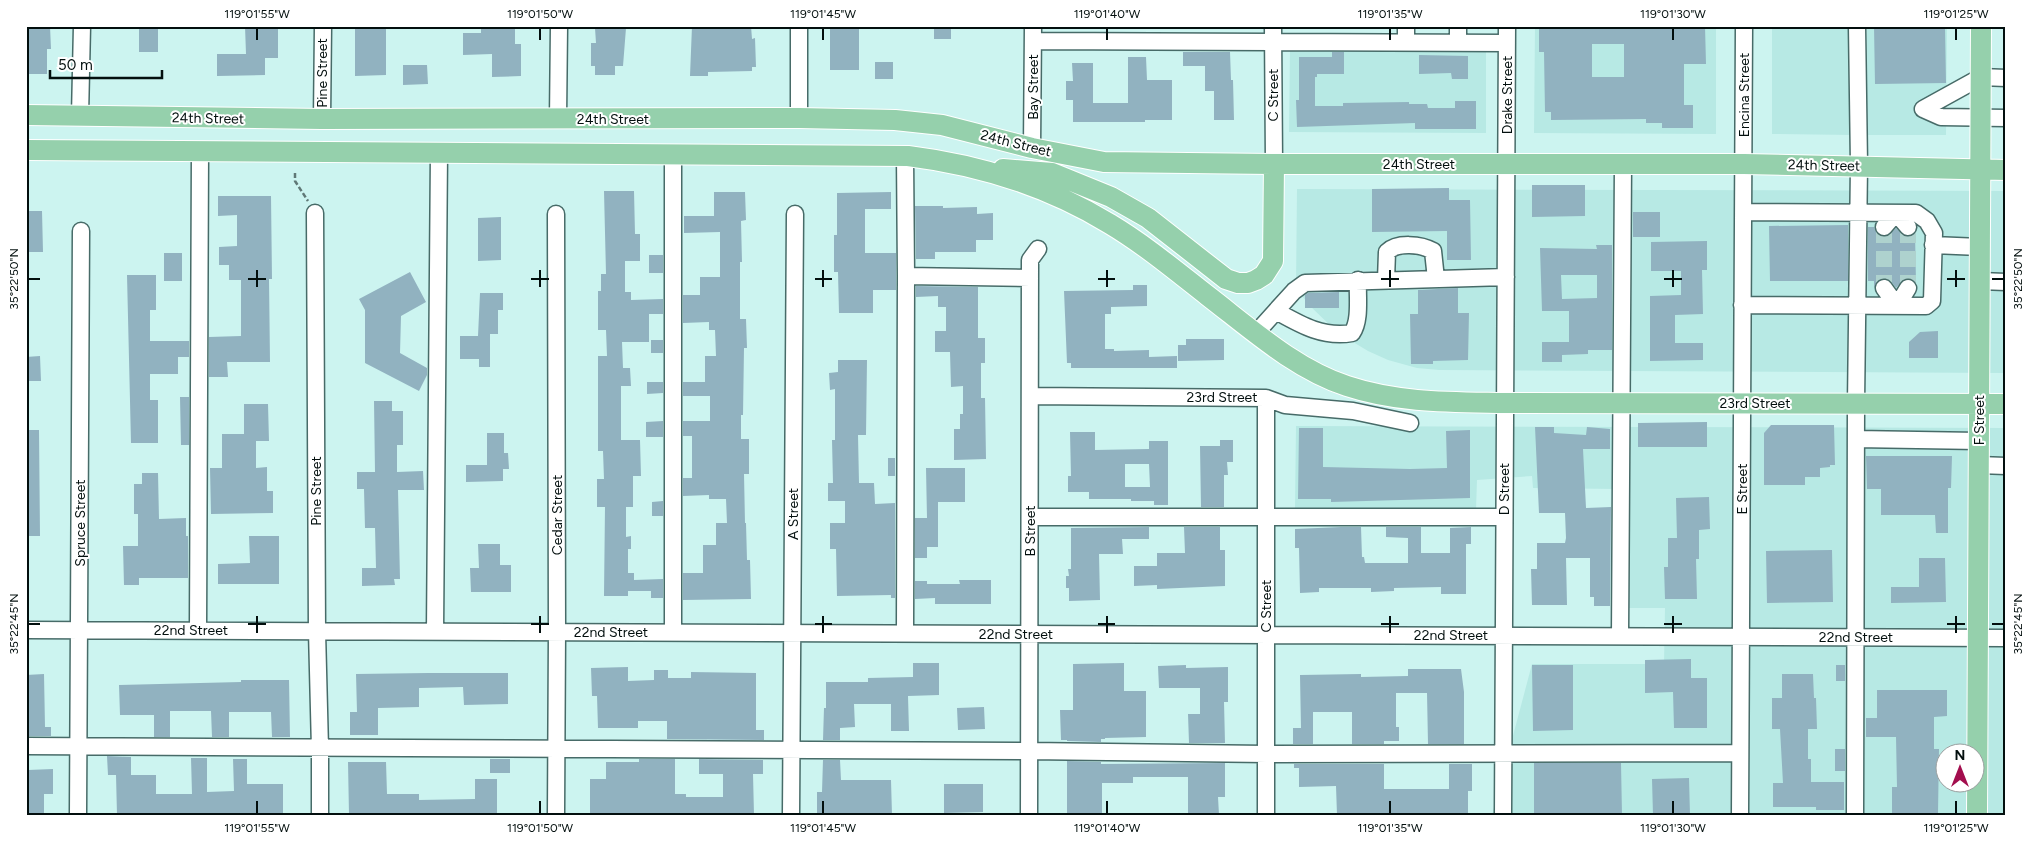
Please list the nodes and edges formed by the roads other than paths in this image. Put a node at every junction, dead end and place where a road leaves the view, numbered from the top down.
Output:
1 (82, 26) edge
2 (322, 26) edge
3 (559, 26) edge
4 (799, 26) edge
5 (1458, 26) edge
6 (1507, 26) edge
7 (1744, 26) edge
8 (1857, 26) edge
9 (1981, 26) edge
10 (1033, 34) edge
11 (1273, 34) edge
12 (1406, 34) edge
13 (1458, 43) junction
14 (1507, 43) junction
15 (1981, 77) junction
16 (2006, 78) edge
17 (26, 116) edge
18 (80, 116) junction
19 (1981, 117) junction
20 (799, 118) junction
21 (2006, 118) edge
22 (322, 119) junction
23 (558, 119) junction
24 (1032, 148) junction
25 (26, 150) edge
26 (200, 151) junction
27 (439, 152) junction
28 (673, 154) junction
29 (905, 156) junction
30 (1274, 164) junction
31 (1507, 164) junction
32 (1623, 164) junction
33 (1744, 164) junction
34 (1858, 166) junction
35 (974, 167) junction
36 (1980, 170) junction
37 (2006, 170) edge
38 (1743, 212) junction
39 (315, 213) road end
40 (1896, 213) junction
41 (556, 214) dead end
42 (795, 214) dead end
43 (1858, 214) junction
44 (1908, 227) tunnel mouth
45 (1884, 228) tunnel mouth
46 (81, 231) dead end
47 (1933, 245) junction
48 (1980, 247) junction
49 (1038, 249) dead end
50 (906, 276) junction
51 (1030, 278) junction
52 (1506, 278) junction
53 (1436, 279) junction
54 (1358, 280) junction
55 (1386, 280) junction
56 (1980, 281) junction
57 (2006, 282) edge
58 (1884, 288) tunnel mouth
59 (1908, 288) tunnel mouth
60 (1742, 305) junction
61 (1857, 305) junction
62 (1897, 306) junction
63 (1276, 311) junction
64 (1256, 332) junction
65 (1031, 396) junction
66 (1266, 398) junction
67 (1621, 402) junction
68 (1504, 403) junction
69 (1742, 403) junction
70 (1856, 404) junction
71 (1979, 404) junction
72 (2006, 404) edge
73 (1410, 423) dead end
74 (1856, 439) junction
75 (1979, 441) junction
76 (1979, 465) junction
77 (2006, 466) edge
78 (1030, 517) junction
79 (1267, 517) junction
80 (1504, 517) junction
81 (26, 630) edge
82 (79, 630) junction
83 (198, 630) junction
84 (317, 631) junction
85 (435, 631) junction
86 (557, 632) junction
87 (673, 632) junction
88 (792, 633) junction
89 (906, 633) junction
90 (1030, 634) junction
91 (1266, 634) junction
92 (1504, 636) junction
93 (1620, 636) junction
94 (1741, 636) junction
95 (1856, 637) junction
96 (1978, 638) junction
97 (2006, 638) edge
98 (26, 746) edge
99 (78, 746) junction
100 (320, 749) junction
101 (557, 750) junction
102 (791, 750) junction
103 (1029, 751) junction
104 (1740, 753) junction
105 (1266, 754) junction
106 (1503, 754) junction
107 (78, 815) edge
108 (320, 815) edge
109 (556, 815) edge
110 (791, 815) edge
111 (1029, 815) edge
112 (1266, 815) edge
113 (1503, 815) edge
114 (1740, 815) edge
115 (1855, 815) edge
116 (1978, 815) edge

1 - 18 street
2 - 22 street, Pine Street
3 - 23 street
4 - 20 street
5 - 13 street
6 - 14 street, Drake Street
7 - 33 street, Encina Street
8 - 34 street
9 - 15 main road, F Street
10 - 11 street
10 - 24 street, Bay Street
11 - 12 street
11 - 30 street, C Street
12 - 13 street
13 - 14 street
14 - 31 street, Drake Street
15 - 16 street
15 - 19 main road, F Street
15 - 19 street
17 - 18 main road, 24th Street
18 - 22 main road, 24th Street
19 - 21 street
19 - 36 main road, F Street
20 - 23 main road, 24th Street
20 - 24 main road, 24th Street
22 - 23 main road, 24th Street
24 - 30 main road, 24th Street
25 - 26 main road
26 - 27 main road
26 - 83 street
27 - 28 main road
27 - 85 street
28 - 29 main road
28 - 87 street
29 - 35 main road
29 - 50 street
30 - 31 main road, 24th Street
30 - 35 main road
31 - 32 main road, 24th Street
31 - 52 street, D Street
32 - 33 main road, 24th Street
32 - 67 street
33 - 34 main road, 24th Street
33 - 38 street, E Street
34 - 36 main road, 24th Street
34 - 43 street
35 - 64 main road
36 - 37 main road, 24th Street
36 - 48 main road, F Street
38 - 43 street
38 - 60 street, E Street
39 - 84 street, Pine Street
40 - 43 street
40 - 44 street
40 - 45 street
40 - 47 street
41 - 86 street, Cedar Street
42 - 88 street, A Street
43 - 61 street
46 - 82 street, Spruce Street
47 - 48 street
47 - 62 street
48 - 56 main road, F Street
49 - 51 street, B Street
50 - 51 street
50 - 89 street
51 - 65 street, B Street
52 - 53 street
52 - 68 street, D Street
53 - 55 street
53 - 55 street
54 - 55 street
54 - 63 street
54 - 63 street
56 - 57 street
56 - 71 main road, F Street
58 - 62 street
59 - 62 street
60 - 61 street
60 - 69 street, E Street
61 - 62 street
61 - 70 street
63 - 64 street
64 - 68 main road
65 - 66 street, 23rd Street
65 - 78 street, B Street
66 - 73 street, 23rd Street
66 - 79 street, C Street
67 - 68 main road, 23rd Street
67 - 69 main road, 23rd Street
67 - 93 street
68 - 80 street, D Street
69 - 70 main road, 23rd Street
69 - 94 street, E Street
70 - 71 main road, 23rd Street
70 - 74 street
71 - 72 main road, 23rd Street
71 - 75 main road, F Street
74 - 75 street
74 - 95 street
75 - 76 main road, F Street
76 - 77 street
76 - 96 main road, F Street
78 - 79 street
78 - 90 street, B Street
79 - 80 street
79 - 91 street, C Street
80 - 92 street, D Street
81 - 82 street, 22nd Street
82 - 83 street, 22nd Street
82 - 99 street, Spruce Street
83 - 84 street, 22nd Street
84 - 85 street, 22nd Street
84 - 100 street, Pine Street
85 - 86 street, 22nd Street
86 - 87 street, 22nd Street
86 - 101 street, Cedar Street
87 - 88 street, 22nd Street
88 - 89 street, 22nd Street
88 - 102 street, A Street
89 - 90 street, 22nd Street
90 - 91 street, 22nd Street
90 - 103 street, B Street
91 - 92 street, 22nd Street
91 - 105 street, C Street
92 - 93 street, 22nd Street
92 - 106 street, D Street
93 - 94 street, 22nd Street
94 - 95 street, 22nd Street
94 - 104 street, E Street
95 - 96 street, 22nd Street
95 - 115 street
96 - 97 street, 22nd Street
96 - 116 main road, F Street
98 - 99 street
99 - 100 street
99 - 107 street, Spruce Street
100 - 101 street
100 - 108 street, Pine Street
101 - 102 street
101 - 109 street, Cedar Street
102 - 103 street
102 - 110 street, A Street
103 - 105 street
103 - 111 street, B Street
104 - 106 street
104 - 114 street, E Street
105 - 106 street
105 - 112 street, C Street
106 - 113 street, D Street

